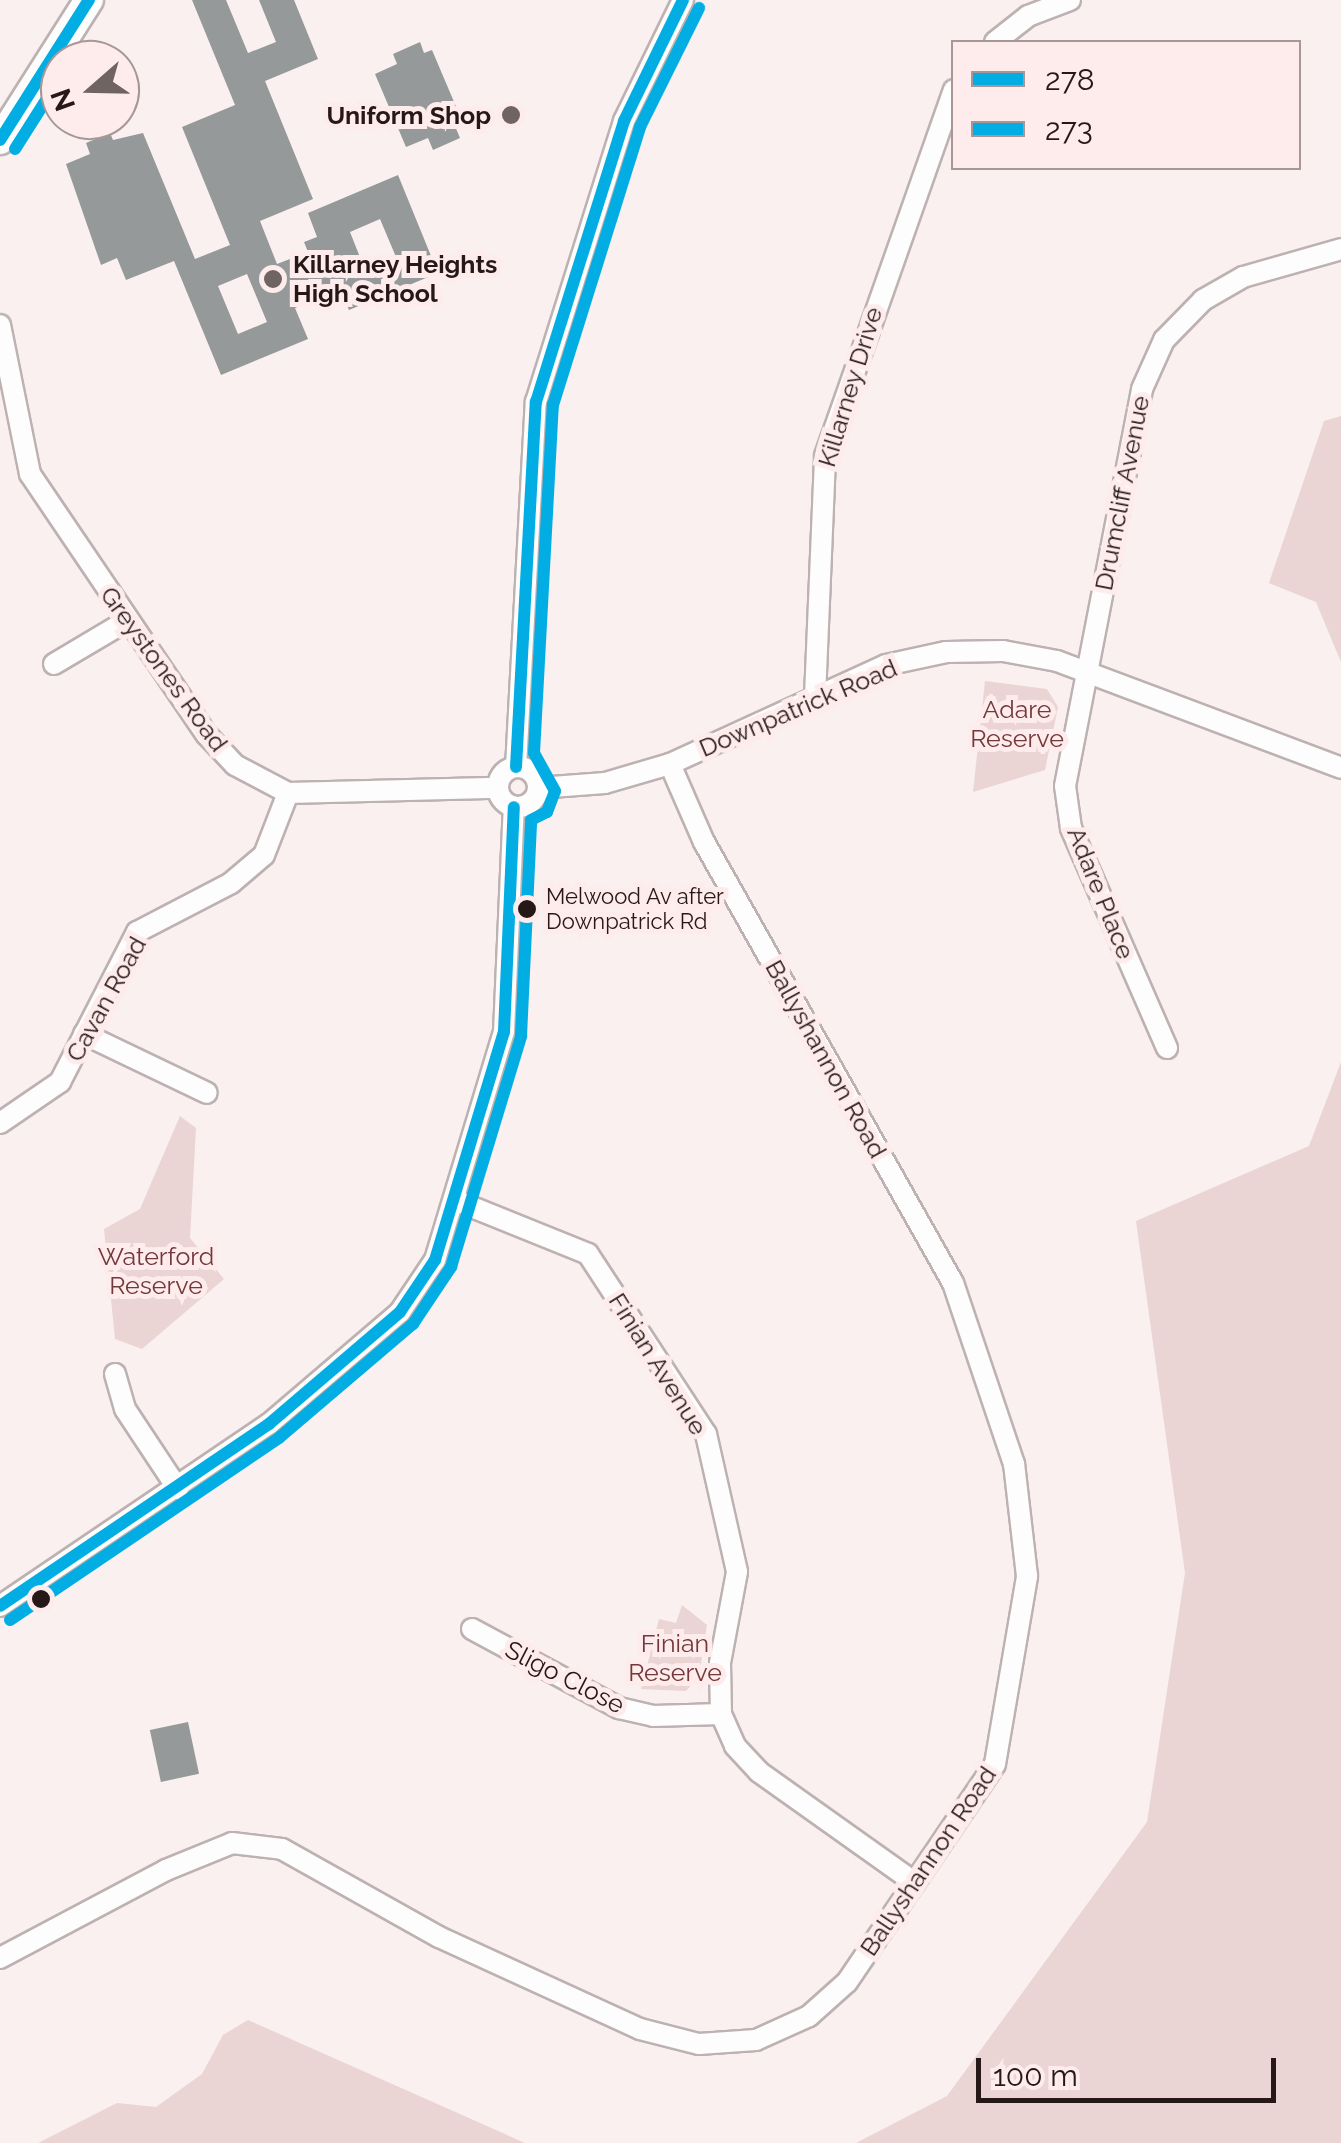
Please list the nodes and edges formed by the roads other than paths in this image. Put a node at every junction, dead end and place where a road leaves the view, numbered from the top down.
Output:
1 (89, 0) edge
2 (683, 0) edge
3 (1070, 0) edge
4 (998, 40) edge
5 (951, 99) edge
6 (0, 140) edge
7 (1341, 249) edge
8 (0, 325) edge
9 (128, 620) junction
10 (54, 664) dead end
11 (1087, 673) junction
12 (815, 698) junction
13 (670, 764) junction
14 (516, 767) junction
15 (1341, 768) edge
16 (498, 788) junction
17 (538, 788) junction
18 (288, 793) junction
19 (514, 807) junction
20 (84, 1034) junction
21 (1167, 1048) dead end
22 (207, 1093) dead end
23 (0, 1123) edge
24 (458, 1201) junction
25 (115, 1374) dead end
26 (178, 1489) junction
27 (0, 1606) edge
28 (472, 1629) dead end
29 (721, 1714) junction
30 (914, 1883) junction
31 (0, 1958) edge

1 - 6 street
2 - 14 street
3 - 4 street
5 - 12 street, Killarney Drive
7 - 11 street, Drumcliff Avenue
8 - 9 street, Greystones Road
9 - 10 street
9 - 18 street, Greystones Road
11 - 12 street, Downpatrick Road
11 - 15 street, Downpatrick Road
11 - 21 street, Adare Place
12 - 13 street, Downpatrick Road
13 - 17 street, Downpatrick Road
13 - 30 street, Ballyshannon Road
14 - 16 street
14 - 17 street
16 - 18 street, Greystones Road
16 - 19 street
17 - 19 street
18 - 20 street, Cavan Road
19 - 24 street
20 - 22 street
20 - 23 street, Cavan Road
24 - 26 street
24 - 29 street, Finian Avenue
25 - 26 street
26 - 27 street
28 - 29 street, Sligo Close
29 - 30 street, Finian Avenue
30 - 31 street, Ballyshannon Road

